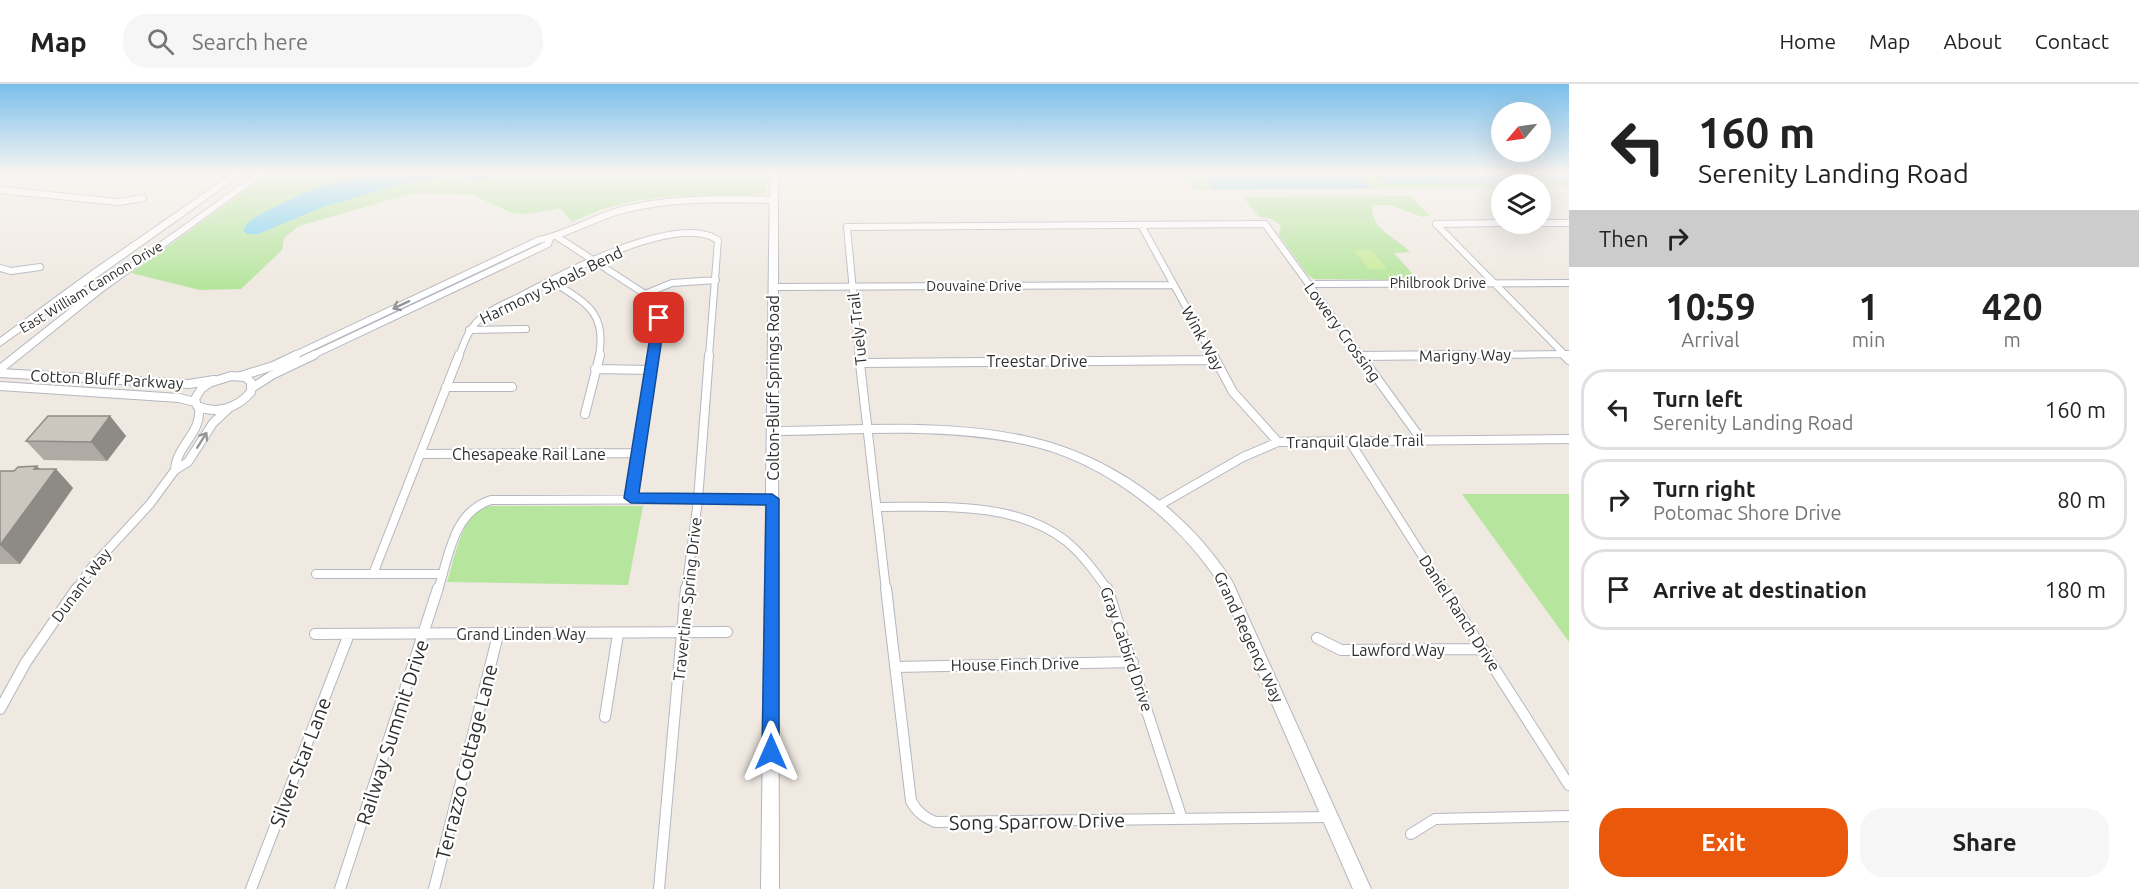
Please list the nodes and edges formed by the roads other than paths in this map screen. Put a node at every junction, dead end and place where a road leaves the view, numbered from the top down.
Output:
1 (184, 212) edge
2 (210, 212) edge
3 (620, 212) edge
4 (775, 212) edge
5 (1551, 223) edge
6 (1569, 223) edge
7 (1491, 224) edge
8 (1141, 225) junction
9 (553, 238) junction
10 (716, 238) joint
11 (168, 242) junction
12 (594, 261) junction
13 (40, 267) dead end
14 (0, 268) edge
15 (716, 280) junction
16 (552, 281) junction
17 (1494, 283) junction
18 (1569, 283) edge
19 (1308, 284) junction
20 (1174, 285) junction
21 (774, 287) junction
22 (853, 287) junction
23 (645, 294) junction
24 (526, 329) dead end
25 (469, 330) junction
26 (14, 333) junction
27 (0, 343) edge
28 (1360, 356) junction
29 (1567, 356) edge
30 (1215, 360) junction
31 (860, 363) junction
32 (596, 369) junction
33 (651, 370) junction
34 (0, 371) edge
35 (241, 376) junction
36 (214, 380) junction
37 (0, 386) edge
38 (446, 387) junction
39 (512, 387) dead end
40 (252, 388) junction
41 (197, 405) junction
42 (229, 408) junction
43 (585, 414) dead end
44 (868, 430) junction
45 (773, 431) junction
46 (1421, 439) junction
47 (1569, 439) edge
48 (1278, 442) junction
49 (1350, 442) junction
50 (639, 453) junction
51 (420, 454) junction
52 (175, 470) junction
53 (631, 498) junction
54 (772, 499) junction
55 (698, 500) junction
56 (1158, 506) junction
57 (878, 507) junction
58 (316, 574) dead end
59 (373, 574) junction
60 (443, 574) junction
61 (727, 632) dead end
62 (682, 633) junction
63 (315, 634) dead end
64 (349, 634) junction
65 (424, 634) junction
66 (498, 634) junction
67 (618, 634) junction
68 (1317, 638) dead end
69 (1483, 649) junction
70 (1133, 662) junction
71 (896, 667) junction
72 (0, 709) edge
73 (605, 717) dead end
74 (1569, 785) edge
75 (1569, 816) edge
76 (1329, 817) junction
77 (1182, 819) junction
78 (1411, 834) dead end
79 (251, 889) edge
80 (340, 889) edge
81 (434, 889) edge
82 (658, 889) edge
83 (770, 889) edge
84 (1362, 889) edge

1 - 26 street, East William Cannon Drive
2 - 11 street, East William Cannon Drive
3 - 9 street
4 - 21 street, Colton-Bluff Springs Road
5 - 6 street
7 - 17 street
8 - 19 street, Lowery Crossing
8 - 20 street, Wink Way
8 - 22 street, Tuely Trail
9 - 12 street
9 -> 35 street, Cotton Bluff Parkway
9 - 40 street, Dunant Way
10 - 12 street, Harmony Shoals Bend
10 - 15 street, Travertine Spring Drive
11 - 26 street, East William Cannon Drive
11 - 34 street, East William Cannon Drive
12 - 16 street, Harmony Shoals Bend
12 - 23 street
13 - 14 street
15 - 23 street
15 - 55 street, Travertine Spring Drive
16 - 25 street, Harmony Shoals Bend
16 - 32 street
17 - 18 street, Philbrook Drive
17 - 19 street, Philbrook Drive
17 - 29 street
19 - 28 street, Lowery Crossing
20 - 22 street, Douvaine Drive
20 - 30 street, Wink Way
21 - 22 street, Douvaine Drive
21 - 45 street, Colton-Bluff Springs Road
22 - 31 street, Tuely Trail
23 - 33 street
24 - 25 street
25 - 38 street, Harmony Shoals Bend
26 - 27 street, East William Cannon Drive
28 - 29 street, Marigny Way
28 - 46 street, Lowery Crossing
30 - 31 street, Treestar Drive
30 - 48 street, Wink Way
31 - 44 street, Tuely Trail
32 - 33 street
32 - 43 street
33 - 50 street
34 - 36 street, Cotton Bluff Parkway
35 - 36 street, Cotton Bluff Parkway
35 - 40 street
36 - 41 street
37 - 41 street, Cotton Bluff Parkway
38 - 39 street
38 - 51 street, Harmony Shoals Bend
40 - 42 street, Dunant Way
41 - 42 street, Cotton Bluff Parkway
41 - 52 street, Dunant Way
52 -> 42 street, Dunant Way
44 - 45 street, Grand Regency Way
44 - 56 street, Grand Regency Way
44 - 57 street, Song Sparrow Drive
45 - 54 street, Colton-Bluff Springs Road
46 - 47 street, Tranquil Glade Trail
46 - 49 street, Tranquil Glade Trail
48 - 49 street, Tranquil Glade Trail
48 - 56 street, Tranquil Glade Trail
49 - 69 street, Daniel Ranch Drive
50 - 51 street, Chesapeake Rail Lane
50 - 53 street
51 - 59 street, Harmony Shoals Bend
52 - 72 street, Dunant Way
53 - 55 street, Railway Summit Drive
53 - 60 street, Railway Summit Drive
54 - 55 street, Railway Summit Drive
54 - 83 street, Colton-Bluff Springs Road
55 - 62 street, Travertine Spring Drive
56 - 76 street, Grand Regency Way
57 - 70 street, Gray Catbird Drive
57 - 71 street, Song Sparrow Drive
58 - 59 street
59 - 60 street
60 - 65 street, Railway Summit Drive
61 - 62 street, Grand Linden Way
62 - 67 street, Grand Linden Way
62 - 82 street, Travertine Spring Drive
63 - 64 street, Grand Linden Way
64 - 65 street, Grand Linden Way
64 - 79 street, Silver Star Lane
65 - 66 street, Grand Linden Way
65 - 80 street, Railway Summit Drive
66 - 67 street, Grand Linden Way
66 - 81 street, Terrazzo Cottage Lane
67 - 73 street
68 - 69 street, Lawford Way
69 - 74 street, Daniel Ranch Drive
70 - 71 street, House Finch Drive
70 - 77 street, Gray Catbird Drive
71 - 77 street, Song Sparrow Drive
75 - 78 street
76 - 77 street, Song Sparrow Drive
76 - 84 street, Grand Regency Way

